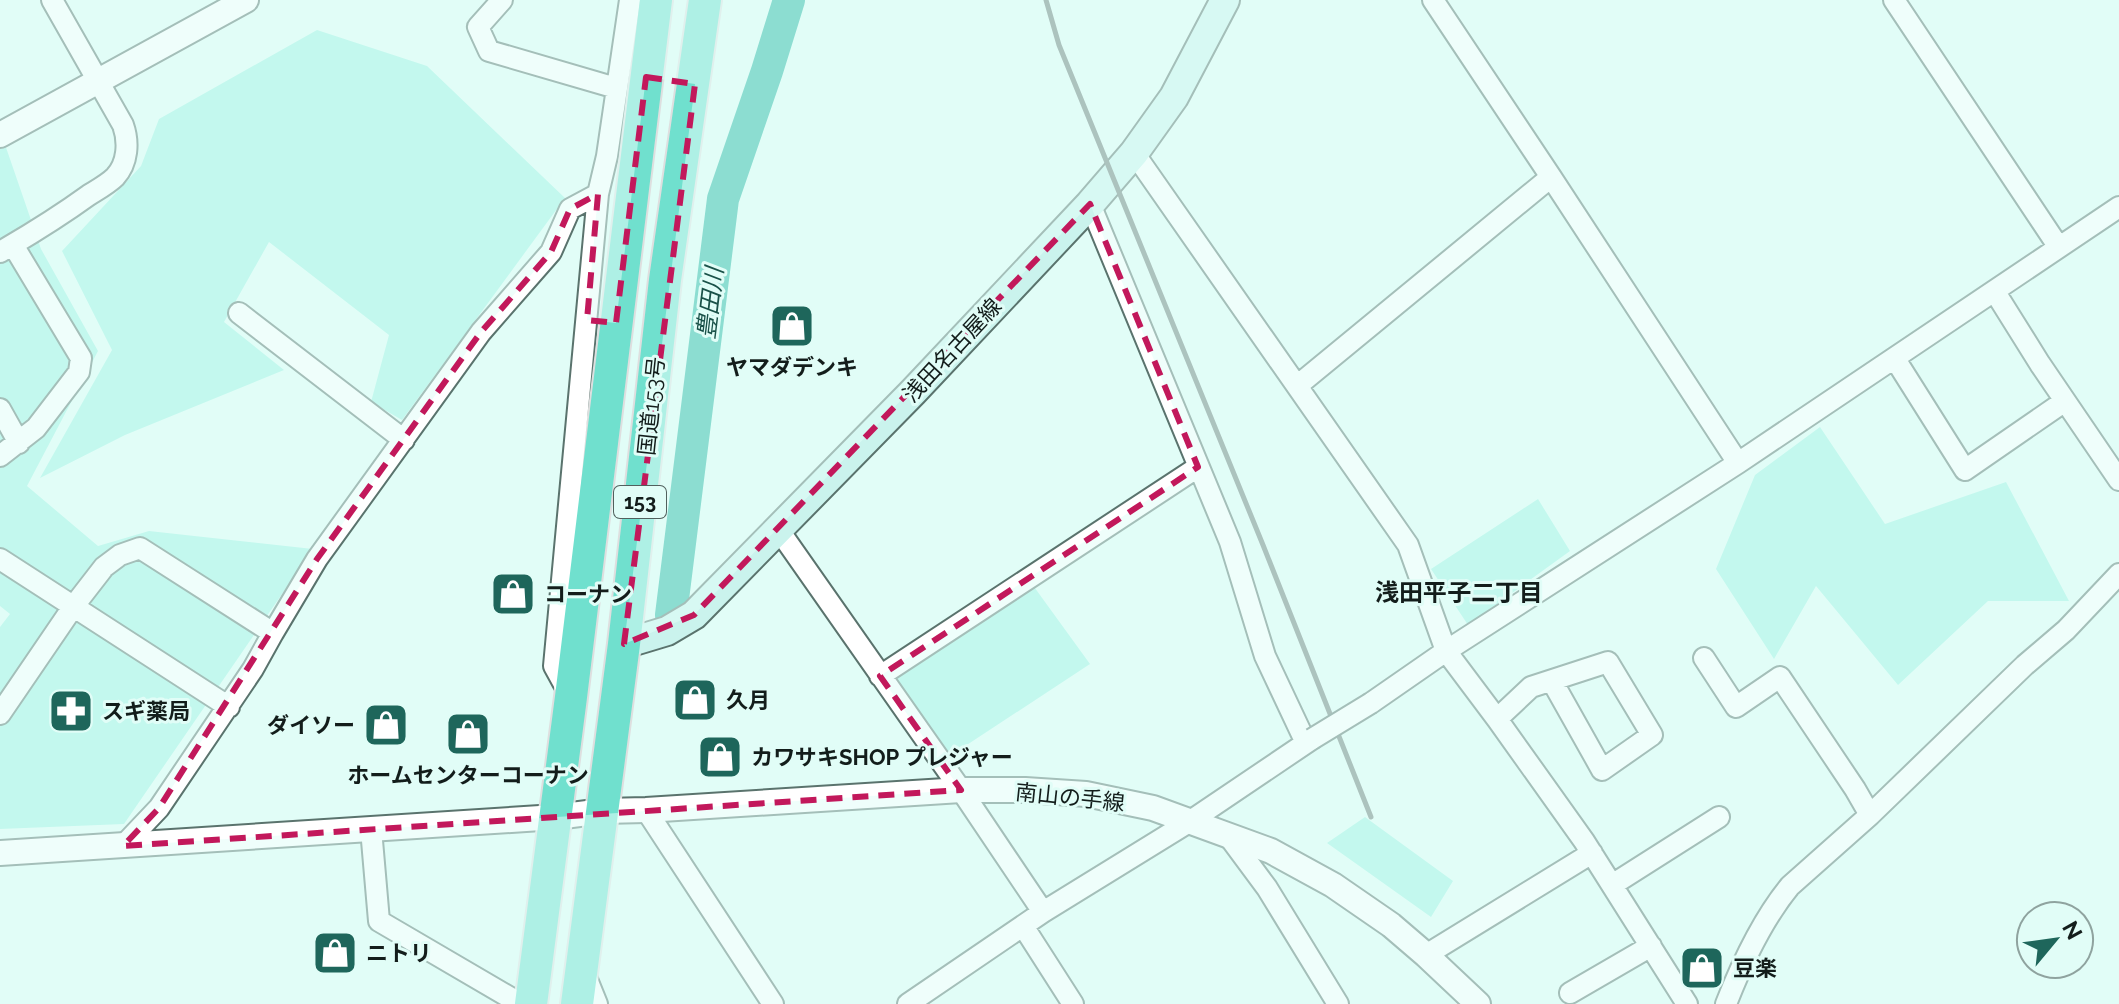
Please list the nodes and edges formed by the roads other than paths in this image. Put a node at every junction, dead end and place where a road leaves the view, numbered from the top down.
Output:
1 (52, 0) edge
2 (246, 0) edge
3 (502, 0) edge
4 (630, 0) edge
5 (656, 0) edge
6 (705, 0) edge
7 (1225, 0) edge
8 (1433, 0) edge
9 (1894, 0) edge
10 (639, 66) junction
11 (97, 81) junction
12 (695, 84) junction
13 (616, 88) junction
14 (0, 135) edge
15 (1134, 153) junction
16 (1551, 177) junction
17 (598, 194) junction
18 (1090, 204) junction
19 (2119, 207) edge
20 (2058, 246) junction
21 (6, 248) edge
22 (621, 283) junction
23 (1995, 292) junction
24 (588, 305) junction
25 (239, 313) dead end
26 (1895, 359) junction
27 (1297, 386) junction
28 (2065, 401) junction
29 (0, 409) edge
30 (404, 440) junction
31 (19, 443) junction
32 (0, 456) edge
33 (1738, 463) junction
34 (1198, 467) junction
35 (2119, 480) edge
36 (778, 529) junction
37 (0, 559) edge
38 (2119, 574) edge
39 (73, 607) junction
40 (273, 633) junction
41 (624, 644) junction
42 (1446, 651) junction
43 (1704, 658) dead end
44 (880, 676) junction
45 (1552, 681) junction
46 (571, 697) junction
47 (229, 707) junction
48 (0, 714) edge
49 (1497, 719) junction
50 (1309, 741) junction
51 (961, 790) junction
52 (646, 810) junction
53 (603, 811) junction
54 (1870, 815) junction
55 (556, 817) junction
56 (1719, 817) dead end
57 (1189, 822) junction
58 (371, 829) junction
59 (1227, 834) junction
60 (123, 846) junction
61 (0, 853) edge
62 (1592, 853) junction
63 (1612, 885) junction
64 (1043, 912) junction
65 (1023, 926) junction
66 (1651, 946) junction
67 (1426, 955) junction
68 (582, 969) junction
69 (1570, 993) dead end
70 (922, 1000) edge
71 (521, 1004) edge
72 (531, 1004) edge
73 (577, 1004) edge
74 (597, 1004) edge
75 (773, 1004) edge
76 (1073, 1004) edge
77 (1338, 1004) edge
78 (1478, 1004) edge
79 (1687, 1004) edge
80 (1726, 1004) edge

1 - 11 street
2 - 11 street
3 - 13 street
4 - 10 street
5 - 10 highway, 国道153号 / 153
6 - 12 highway, 国道153号 / 153
7 - 15 main road, 浅田名古屋線
8 - 16 street
9 - 20 street
10 - 12 highway
10 - 13 street
10 - 22 highway, 国道153号 / 153
11 - 14 street
11 - 21 street
12 - 41 highway, 国道153号 / 153
13 - 17 street
15 - 18 main road, 浅田名古屋線
15 - 27 street
16 - 27 street
16 - 33 street
17 - 24 street
17 - 30 street
18 - 34 street
18 - 36 main road, 浅田名古屋線
19 - 20 street
20 - 23 street
21 - 31 street
22 - 24 street
22 - 46 highway, 国道153号 / 153
23 - 26 street
23 - 28 street
24 - 46 street
25 - 30 street
26 - 28 street
26 - 33 street
27 - 42 street
28 - 35 street
29 - 31 street
30 - 40 street
31 - 32 street
33 - 42 street
34 - 44 street
34 - 50 street
36 - 41 main road, 浅田名古屋線
36 - 44 street
37 - 39 street
38 - 54 street
39 - 40 street
39 - 47 street
39 - 48 street
40 - 47 street
41 - 53 highway, 国道153号 / 153
42 - 49 street
42 - 50 street, bridge
43 - 54 street
44 - 51 street
45 - 45 street
45 - 49 street
46 - 55 highway, 国道153号 / 153
47 - 60 street
49 - 62 street
50 - 57 street
51 - 52 street, 南山の手線
51 - 57 street, 南山の手線
51 - 64 street
52 - 53 street, 南山の手線
52 - 75 street
53 - 55 street, 南山の手線
53 - 68 highway, 国道153号 / 153
54 - 80 street
55 - 58 street, 南山の手線
55 - 72 highway, 国道153号 / 153
56 - 63 street
57 - 59 street, 南山の手線
57 - 64 street
58 - 60 street, 南山の手線
58 - 71 street
59 - 67 street, 南山の手線
59 - 77 street
60 - 61 street, 南山の手線
62 - 63 street
62 - 67 street
63 - 66 street
64 - 65 street
65 - 70 street
65 - 76 street
66 - 69 street
66 - 79 street
67 - 78 street, 南山の手線
68 - 73 highway, 国道153号 / 153
68 - 74 street

